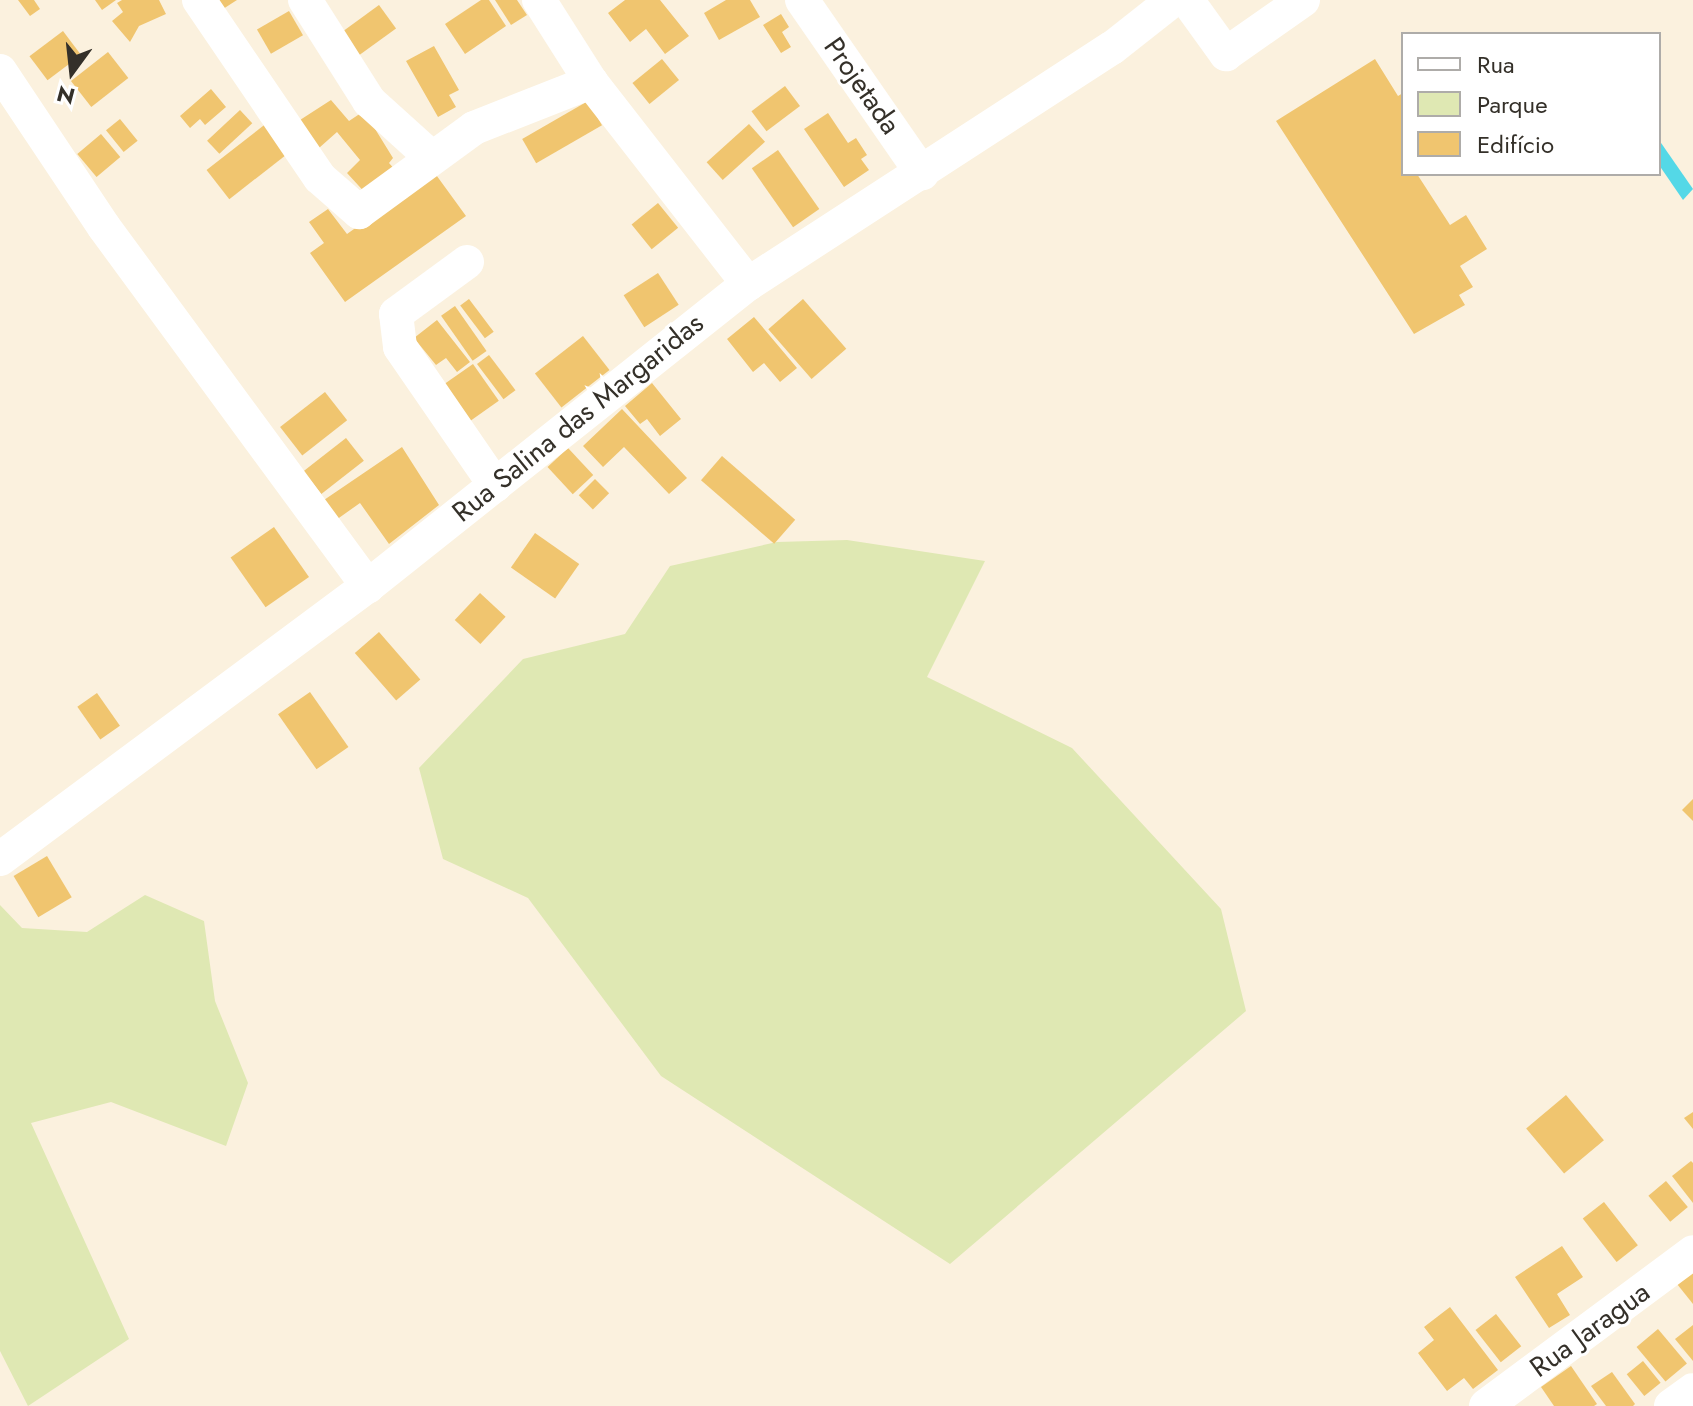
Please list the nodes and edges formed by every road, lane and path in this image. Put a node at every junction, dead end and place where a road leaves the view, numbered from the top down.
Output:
1 (199, 0) edge
2 (305, 0) edge
3 (539, 0) edge
4 (802, 0) edge
5 (1173, 0) edge
6 (1187, 0) edge
7 (1303, 0) edge
8 (0, 71) edge
9 (591, 82) junction
10 (431, 157) junction
11 (922, 173) junction
12 (467, 262) dead end
13 (748, 284) junction
14 (495, 485) junction
15 (368, 586) junction
16 (0, 859) edge
17 (1693, 1252) edge
18 (1693, 1390) edge
19 (1486, 1406) edge
20 (1671, 1406) edge

1 - 10 street
2 - 10 street
3 - 9 street
4 - 11 street, Projetada
5 - 11 street, Rua Salina das Margaridas
6 - 7 street
8 - 15 street
9 - 10 street
9 - 13 street
11 - 13 street, Rua Salina das Margaridas
12 - 14 street
13 - 14 street, Rua Salina das Margaridas
14 - 15 street, Rua Salina das Margaridas
15 - 16 street, Rua Salina das Margaridas
17 - 19 street, Rua Jaragua
18 - 20 street

